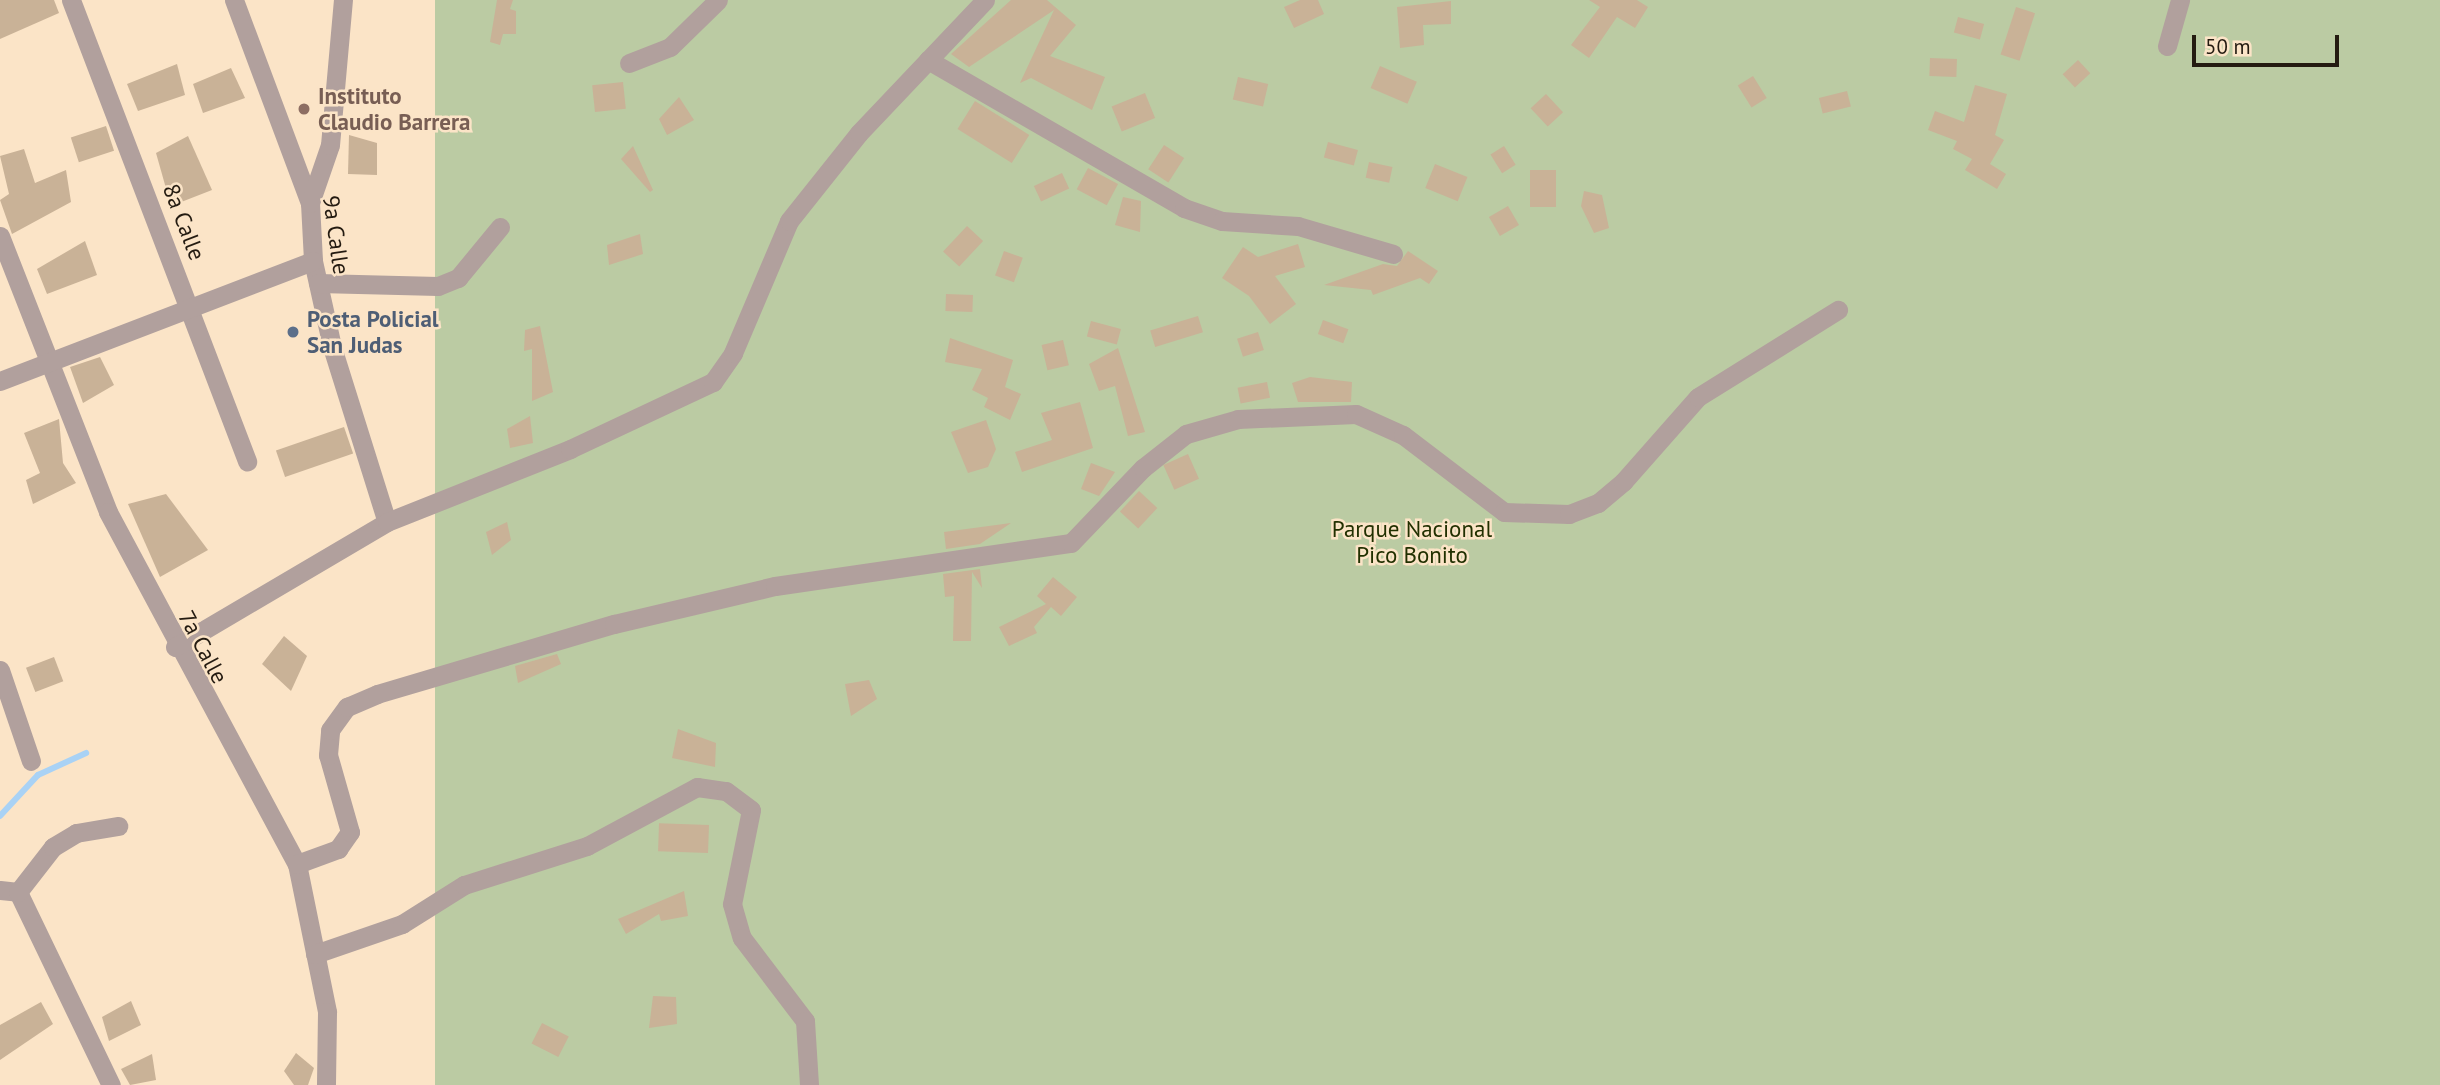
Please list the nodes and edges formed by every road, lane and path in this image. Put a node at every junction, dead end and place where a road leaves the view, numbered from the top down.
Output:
1 (71, 0) edge
2 (234, 0) edge
3 (343, 0) edge
4 (718, 0) edge
5 (985, 0) edge
6 (2180, 0) edge
7 (2167, 46) dead end
8 (928, 60) junction
9 (629, 63) dead end
10 (310, 203) junction
11 (500, 227) dead end
12 (0, 236) edge
13 (1394, 254) dead end
14 (313, 261) junction
15 (318, 284) junction
16 (190, 307) junction
17 (1838, 310) dead end
18 (48, 363) junction
19 (0, 381) edge
20 (247, 462) dead end
21 (387, 522) junction
22 (175, 647) junction
23 (0, 670) edge
24 (31, 761) dead end
25 (118, 826) dead end
26 (297, 864) junction
27 (9, 891) edge
28 (315, 954) junction
29 (111, 1085) edge
30 (326, 1085) edge
31 (809, 1085) edge

1 - 16 street, 8a Calle
2 - 10 street, 9a Calle
3 - 10 street
4 - 9 street
5 - 8 street
6 - 7 street
8 - 13 street
8 - 21 street
10 - 14 street, 9a Calle
11 - 15 street
12 - 18 street, 7a Calle
14 - 15 street, 9a Calle
14 - 16 street
15 - 21 street, 9a Calle
16 - 18 street
16 - 20 street, 8a Calle
17 - 26 street
18 - 19 street
18 - 22 street, 7a Calle
21 - 22 street
22 - 26 street, 7a Calle
23 - 24 street
25 - 27 street
26 - 28 street, 7a Calle
27 - 29 street
28 - 30 street, 7a Calle
28 - 31 street

